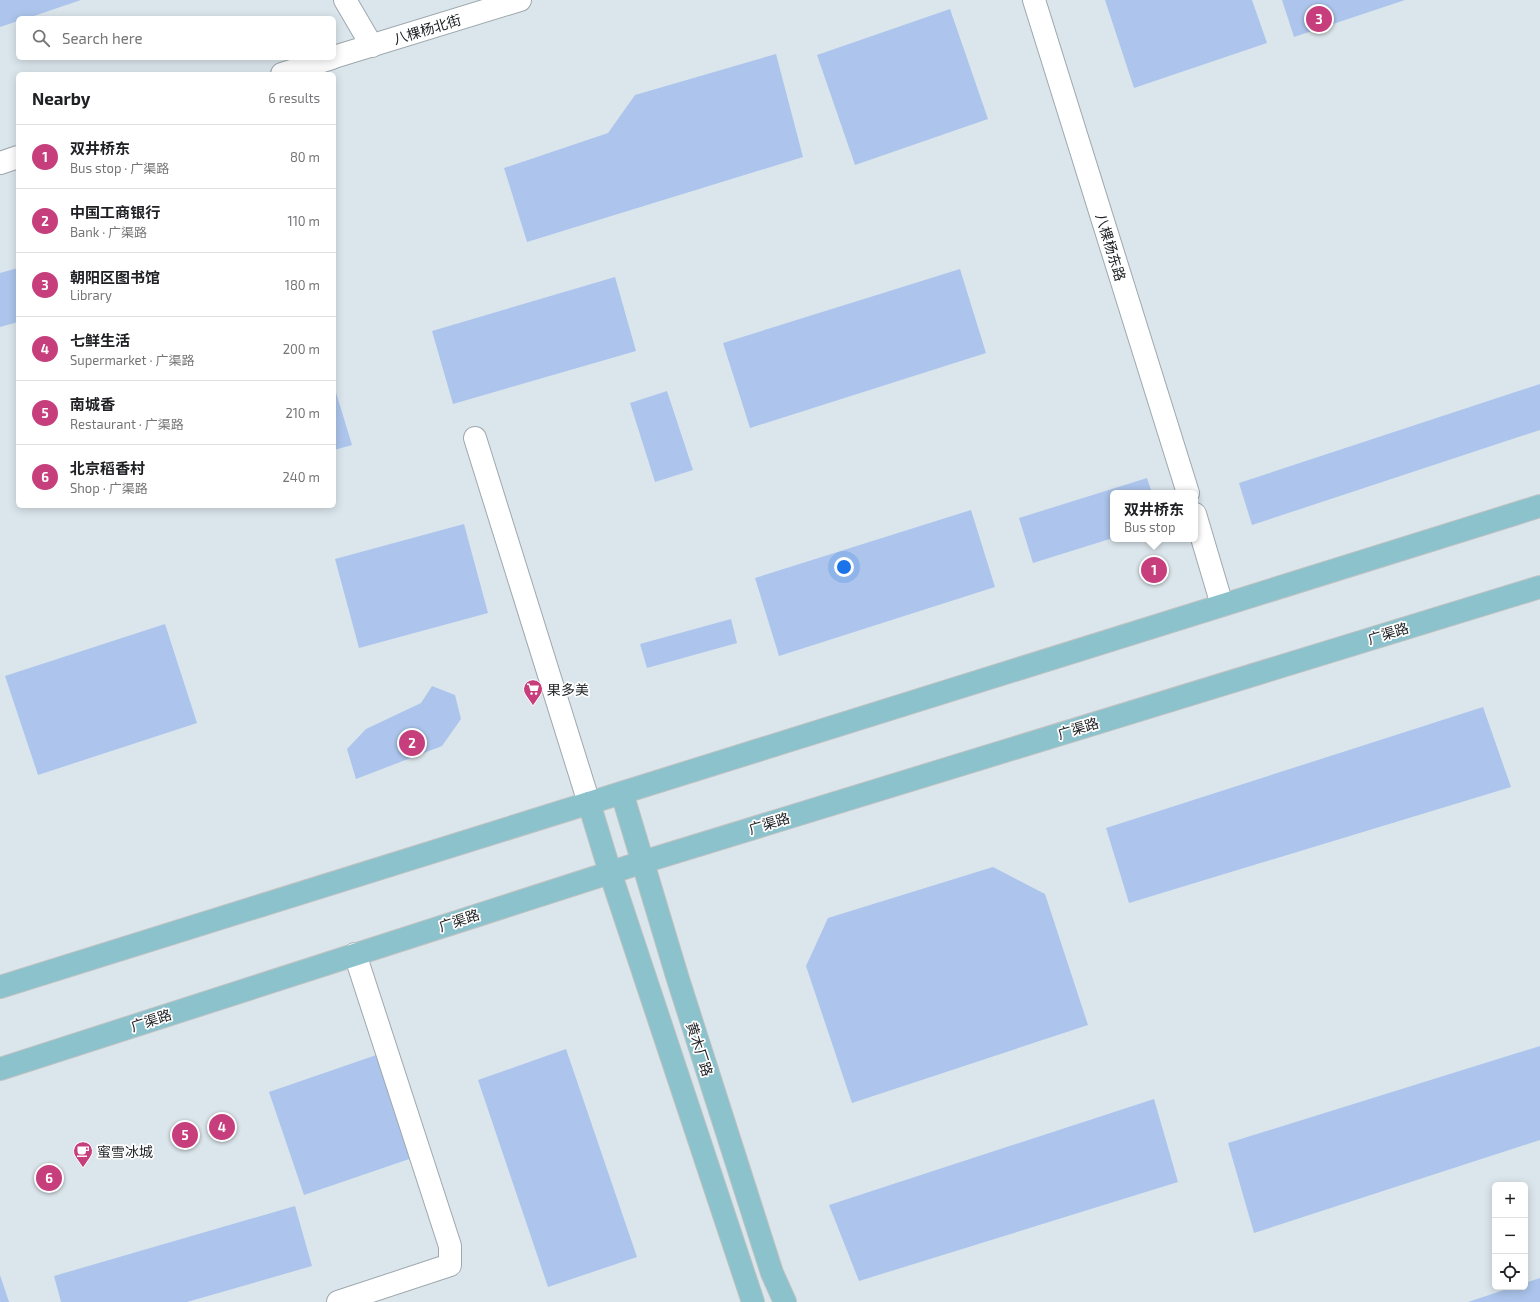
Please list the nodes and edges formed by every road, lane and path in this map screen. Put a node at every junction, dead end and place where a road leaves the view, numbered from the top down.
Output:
1 (345, 0) edge
2 (520, 0) edge
3 (1034, 0) edge
4 (372, 46) junction
5 (336, 57) edge
6 (327, 60) edge
7 (288, 72) edge
8 (16, 158) edge
9 (0, 163) edge
10 (476, 438) dead end
11 (1187, 490) edge
12 (1540, 506) edge
13 (1198, 524) edge
14 (1540, 587) edge
15 (1222, 605) junction
16 (622, 793) junction
17 (589, 803) junction
18 (643, 862) junction
19 (610, 872) junction
20 (355, 954) junction
21 (0, 987) edge
22 (0, 1069) edge
23 (338, 1302) edge
24 (753, 1302) edge
25 (785, 1302) edge

1 - 4 street
2 - 4 street, 八棵杨北街
3 - 11 street, 八棵杨东路
4 - 5 street, 八棵杨北街
6 - 7 street, 八棵杨北街
8 - 9 street
10 - 17 street
12 - 15 main road
13 - 15 street
14 - 18 main road, 广渠路
15 - 16 main road
16 - 17 main road
16 - 18 main road, 黄木厂路
17 - 19 main road, 黄木厂路
17 - 21 main road
18 - 19 main road, 广渠路
18 - 25 main road, 黄木厂路
19 - 20 main road, 广渠路
19 - 24 main road, 黄木厂路
20 - 22 main road, 广渠路
20 - 23 street

